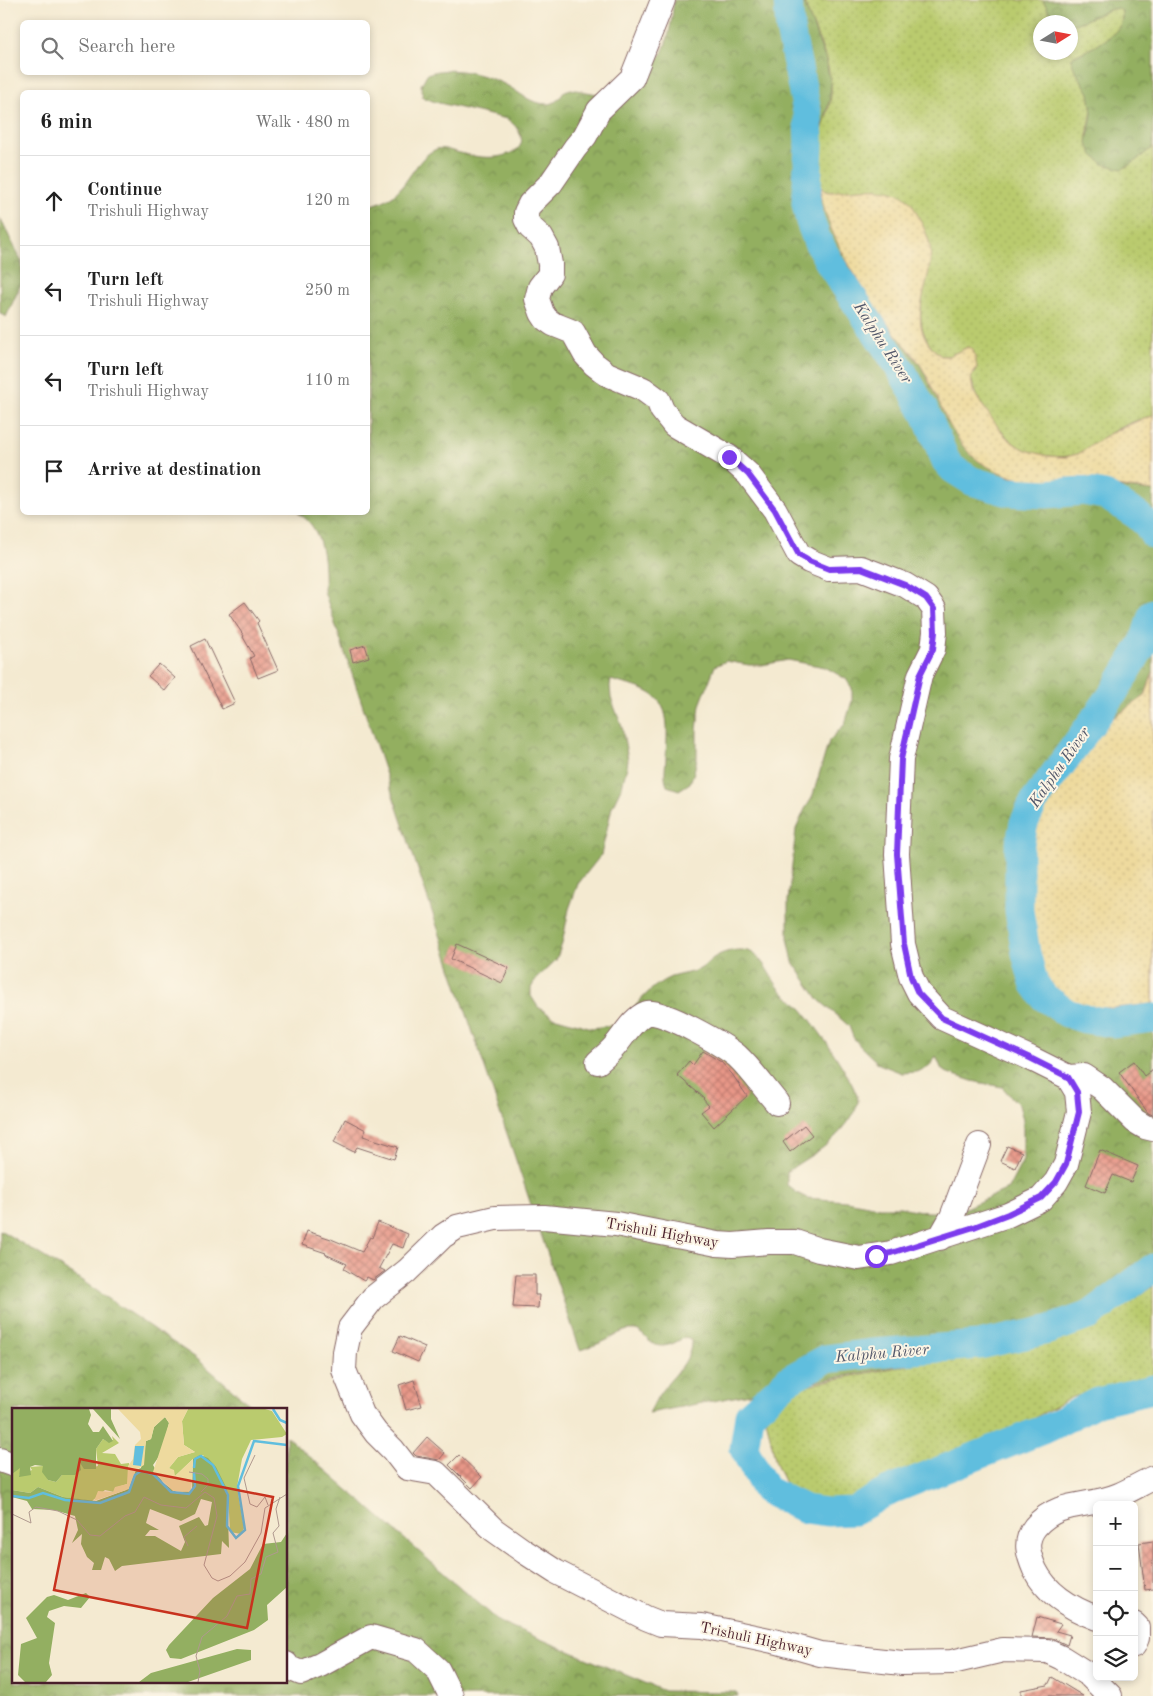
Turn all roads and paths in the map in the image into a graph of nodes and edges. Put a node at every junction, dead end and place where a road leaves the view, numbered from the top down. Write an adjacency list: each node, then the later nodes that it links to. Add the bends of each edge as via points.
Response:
1 (663, 0): 3 (street, via 632,78 599,110 586,136 526,212 530,227 544,242 550,264 550,274 540,287 537,299 546,319 573,332 594,364 607,374 643,389 658,400 674,425 729,457 748,474 775,510 799,555 829,569 861,568 905,585 926,598 934,609 933,649 920,675 901,759 897,854 904,944 911,977 918,993 942,1018)
2 (598, 1062): 4 (street, via 638,1020 648,1013 662,1014 736,1056)
3 (1068, 1077): 5 (street, via 1084,1076 1102,1088 1135,1121); 7 (street, Trishuli Highway, via 1077,1092 1079,1112 1066,1164 1056,1182 1041,1198 1008,1214)
4 (777, 1103)
5 (1153, 1129)
6 (979, 1145): 7 (street, via 952,1217)
7 (940, 1238): 12 (street, Trishuli Highway, via 891,1253 859,1258 795,1242 717,1244 616,1224 544,1218 495,1218 475,1222 457,1227 443,1236 373,1298 350,1328 344,1370 362,1414 407,1468 436,1473 494,1530 525,1552 556,1572 646,1618 668,1625 702,1626 820,1654 902,1663 952,1662 1004,1650 1033,1650 1047,1651)
8 (0, 1460): 9 (street)
9 (12, 1465)
10 (1153, 1478): 11 (street, via 1118,1496 1052,1512 1041,1521 1027,1542 1030,1559 1041,1581 1055,1595)
11 (1093, 1617)
12 (1086, 1666): 15 (street, Trishuli Highway, via 1089,1675)
13 (288, 1667): 14 (street, via 300,1673 371,1638 416,1650 438,1670)
14 (451, 1696)
15 (1110, 1696)

